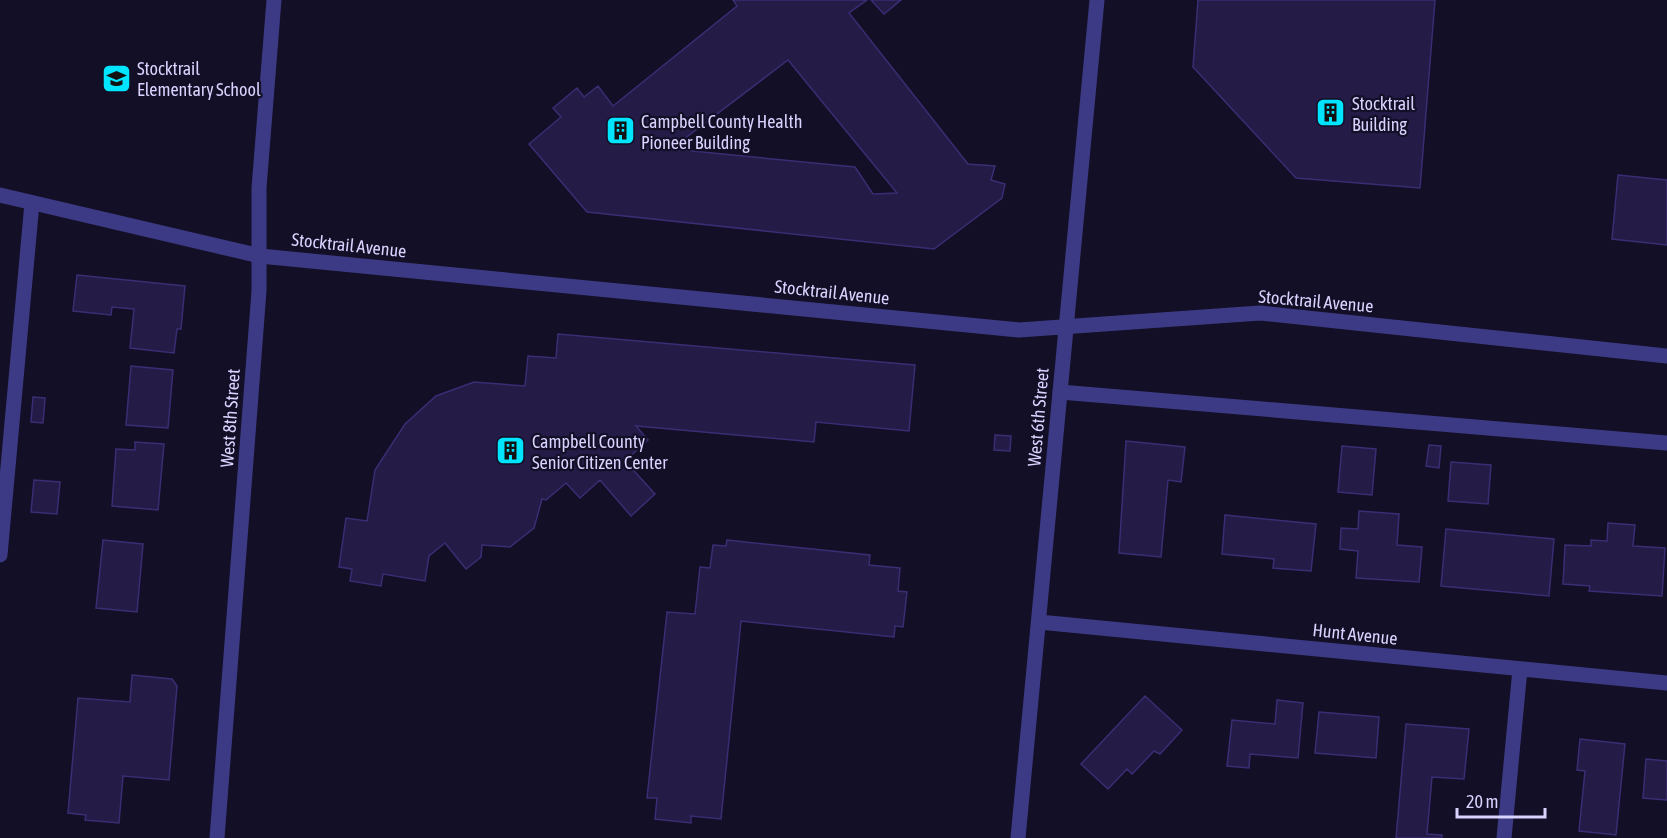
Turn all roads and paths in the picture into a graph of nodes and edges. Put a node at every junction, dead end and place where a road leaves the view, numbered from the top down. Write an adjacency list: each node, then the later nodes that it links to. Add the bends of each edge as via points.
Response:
1 (274, 0): 5 (street, West 8th Street, via 259,188)
2 (1097, 0): 6 (street, West 6th Street)
3 (0, 195): 4 (street, Stocktrail Avenue)
4 (32, 203): 5 (street, Stocktrail Avenue); 10 (street)
5 (260, 256): 6 (street, Stocktrail Avenue, via 1019,330); 14 (street, West 8th Street)
6 (1067, 326): 7 (street, Stocktrail Avenue, via 1260,314); 8 (street, West 6th Street)
7 (1667, 356)
8 (1060, 392): 9 (street); 11 (street, West 6th Street)
9 (1667, 443)
10 (0, 555)
11 (1039, 622): 12 (street, Hunt Avenue); 15 (street, West 6th Street)
12 (1520, 669): 13 (street, Hunt Avenue); 16 (street)
13 (1667, 683)
14 (218, 838)
15 (1018, 838)
16 (1504, 838)

